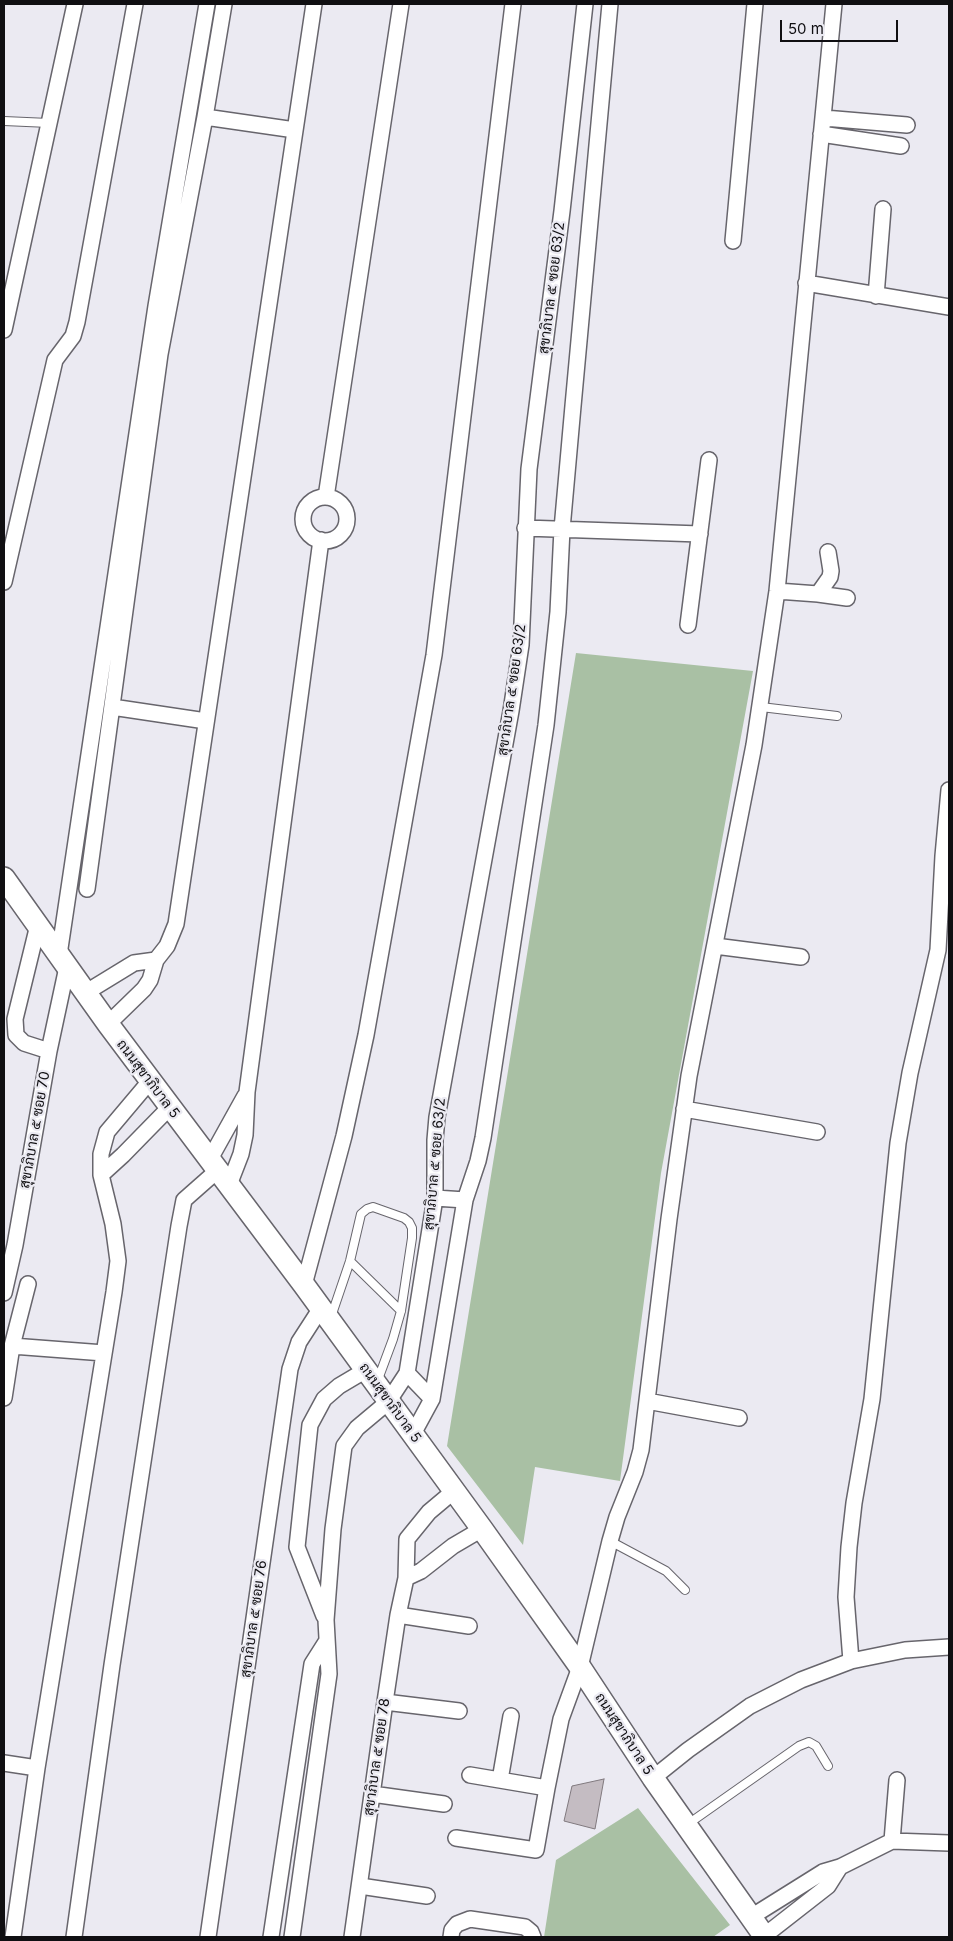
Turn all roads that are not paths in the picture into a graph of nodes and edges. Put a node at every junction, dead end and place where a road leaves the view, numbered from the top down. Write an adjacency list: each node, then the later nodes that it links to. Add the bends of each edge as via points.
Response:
1 (75, 4): 15 (street)
2 (135, 4): 34 (street, via 77,322 73,336 55,360)
3 (208, 4): 51 (street, สุขาภิบาล ๕ ซอย 70, via 156,306)
4 (224, 4): 12 (street)
5 (314, 4): 17 (street)
6 (401, 4): 28 (street)
7 (514, 4): 66 (street, via 434,655 366,1035 344,1136)
8 (585, 4): 29 (street, สุขาภิบาล ๕ ซอย 63/2, via 529,469)
9 (610, 4): 30 (street)
10 (755, 4): 21 (street)
11 (834, 4): 13 (street)
12 (205, 117): 17 (street); 39 (street, via 160,354)
13 (824, 118): 16 (street); 18 (street)
14 (4, 121): 15 (lane)
15 (49, 123): 23 (street)
16 (907, 125)
17 (295, 130): 42 (street)
18 (822, 134): 19 (street); 22 (street)
19 (901, 146)
20 (883, 209): 24 (street)
21 (733, 242)
22 (806, 283): 24 (street); 35 (street)
23 (8, 291): 26 (street)
24 (876, 296): 25 (street)
25 (949, 307)
26 (4, 330)
27 (709, 460): 31 (street)
28 (326, 497): 32 (street, via 312,500 303,520 308,533); 32 (street, via 343,506 347,518 339,536)
29 (525, 528): 30 (street); 62 (street, สุขาภิบาล ๕ ซอย 63/2, via 521,646 437,1117)
30 (562, 529): 31 (street); 63 (street, via 558,612 546,725 483,1138)
31 (700, 534): 38 (street)
32 (321, 540): 56 (street)
33 (828, 552): 36 (street, via 830,577)
34 (4, 582)
35 (777, 591): 36 (street); 40 (street)
36 (818, 594): 37 (street)
37 (848, 598)
38 (688, 625)
39 (112, 707): 42 (street); 45 (street)
40 (761, 707): 41 (lane); 47 (street)
41 (837, 716)
42 (206, 721): 50 (street, via 176,924 167,946)
43 (949, 790): 48 (street, via 943,856)
44 (4, 878): 46 (main road, ถนนสุขาภิบาล 5)
45 (87, 889)
46 (38, 925): 51 (main road, ถนนสุขาภิบาล 5); 54 (street, via 15,1019 16,1035 24,1043)
47 (715, 946): 49 (street); 58 (street)
48 (944, 950): 90 (street, via 910,1072 898,1143 872,1399 849,1547 846,1597)
49 (801, 957)
50 (156, 960): 52 (street, via 134,963); 53 (street, via 144,990)
51 (63, 961): 52 (main road, ถนนสุขาภิบาล 5); 54 (street, สุขาภิบาล ๕ ซอย 70)
52 (85, 993): 53 (main road, ถนนสุขาภิบาล 5)
53 (108, 1024): 55 (main road, ถนนสุขาภิบาล 5)
54 (49, 1051): 67 (street, สุขาภิบาล ๕ ซอย 70)
55 (150, 1081): 57 (main road, ถนนสุขาภิบาล 5); 61 (street, via 107,1132 101,1154)
56 (247, 1092): 60 (street); 60 (street, via 241,1154)
57 (169, 1108): 60 (main road, ถนนสุขาภิบาล 5); 61 (street)
58 (684, 1109): 59 (street); 76 (street)
59 (818, 1132)
60 (219, 1171): 66 (main road, ถนนสุขาภิบาล 5); 114 (street, via 184,1200 179,1226)
61 (102, 1175): 71 (street, via 118,1261)
62 (435, 1198): 63 (street); 72 (street, สุขาภิบาล ๕ ซอย 63/2)
63 (465, 1200): 75 (street)
64 (350, 1260): 68 (lane); 68 (lane, via 360,1214 367,1209 373,1208 409,1222 412,1238); 69 (lane)
65 (28, 1284): 70 (street)
66 (304, 1285): 69 (main road, ถนนสุขาภิบาล 5)
67 (4, 1293)
68 (401, 1310): 73 (lane, via 393,1339)
69 (326, 1314): 73 (main road, ถนนสุขาภิบาล 5); 115 (street, สุขาภิบาล ๕ ซอย 76, via 299,1342 290,1369)
70 (12, 1346): 71 (street); 74 (street)
71 (104, 1352): 97 (street)
72 (407, 1373): 75 (street); 77 (street)
73 (371, 1377): 77 (main road, ถนนสุขาภิบาล 5); 86 (street, via 339,1386 324,1399 310,1425 297,1547)
74 (4, 1398)
75 (432, 1399): 79 (street)
76 (647, 1401): 78 (street); 82 (street, via 641,1450)
77 (388, 1402): 79 (main road, ถนนสุขาภิบาล 5); 86 (street, via 357,1428 344,1446)
78 (740, 1418)
79 (413, 1434): 80 (main road, ถนนสุขาภิบาล 5)
80 (454, 1491): 81 (main road, ถนนสุขาภิบาล 5); 83 (street, สุขาภิบาล ๕ ซอย 78, via 429,1512 407,1539)
81 (482, 1529): 83 (street); 91 (main road, ถนนสุขาภิบาล 5)
82 (610, 1541): 84 (lane, via 656,1565); 91 (street)
83 (406, 1578): 85 (street, สุขาภิบาล ๕ ซอย 78)
84 (685, 1590)
85 (398, 1615): 87 (street); 92 (street, สุขาภิบาล ๕ ซอย 78)
86 (326, 1620): 88 (street)
87 (469, 1626)
88 (326, 1642): 116 (street, via 312,1664); 117 (street, via 330,1674)
89 (949, 1647): 90 (street, via 905,1650)
90 (851, 1661): 99 (street, via 801,1680 750,1706)
91 (580, 1667): 99 (main road, ถนนสุขาภิบาล 5); 102 (street, via 561,1719)
92 (385, 1702): 93 (street); 103 (street, สุขาภิบาล ๕ ซอย 78)
93 (459, 1711)
94 (511, 1716): 100 (street)
95 (4, 1764): 97 (street)
96 (828, 1766): 105 (lane, via 816,1746 809,1742 799,1746)
97 (37, 1768): 113 (street)
98 (470, 1775): 100 (street)
99 (653, 1778): 105 (main road, ถนนสุขาภิบาล 5)
100 (500, 1780): 102 (street)
101 (897, 1780): 107 (street)
102 (547, 1788): 106 (street, via 536,1850)
103 (372, 1794): 104 (street); 110 (street, สุขาภิบาล ๕ ซอย 78)
104 (444, 1804)
105 (686, 1825): 112 (main road, ถนนสุขาภิบาล 5)
106 (456, 1838)
107 (892, 1840): 108 (street); 109 (street)
108 (949, 1843)
109 (840, 1867): 112 (street, via 823,1872); 121 (street, via 828,1886)
110 (360, 1886): 111 (street); 118 (street, สุขาภิบาล ๕ ซอย 78)
111 (427, 1896)
112 (751, 1918): 121 (main road, ถนนสุขาภิบาล 5)
113 (12, 1937)
114 (74, 1937)
115 (208, 1937)
116 (270, 1937)
117 (292, 1937)
118 (352, 1937)
119 (451, 1937): 120 (street, via 456,1924 470,1919 526,1927)
120 (533, 1937)
121 (765, 1937)

